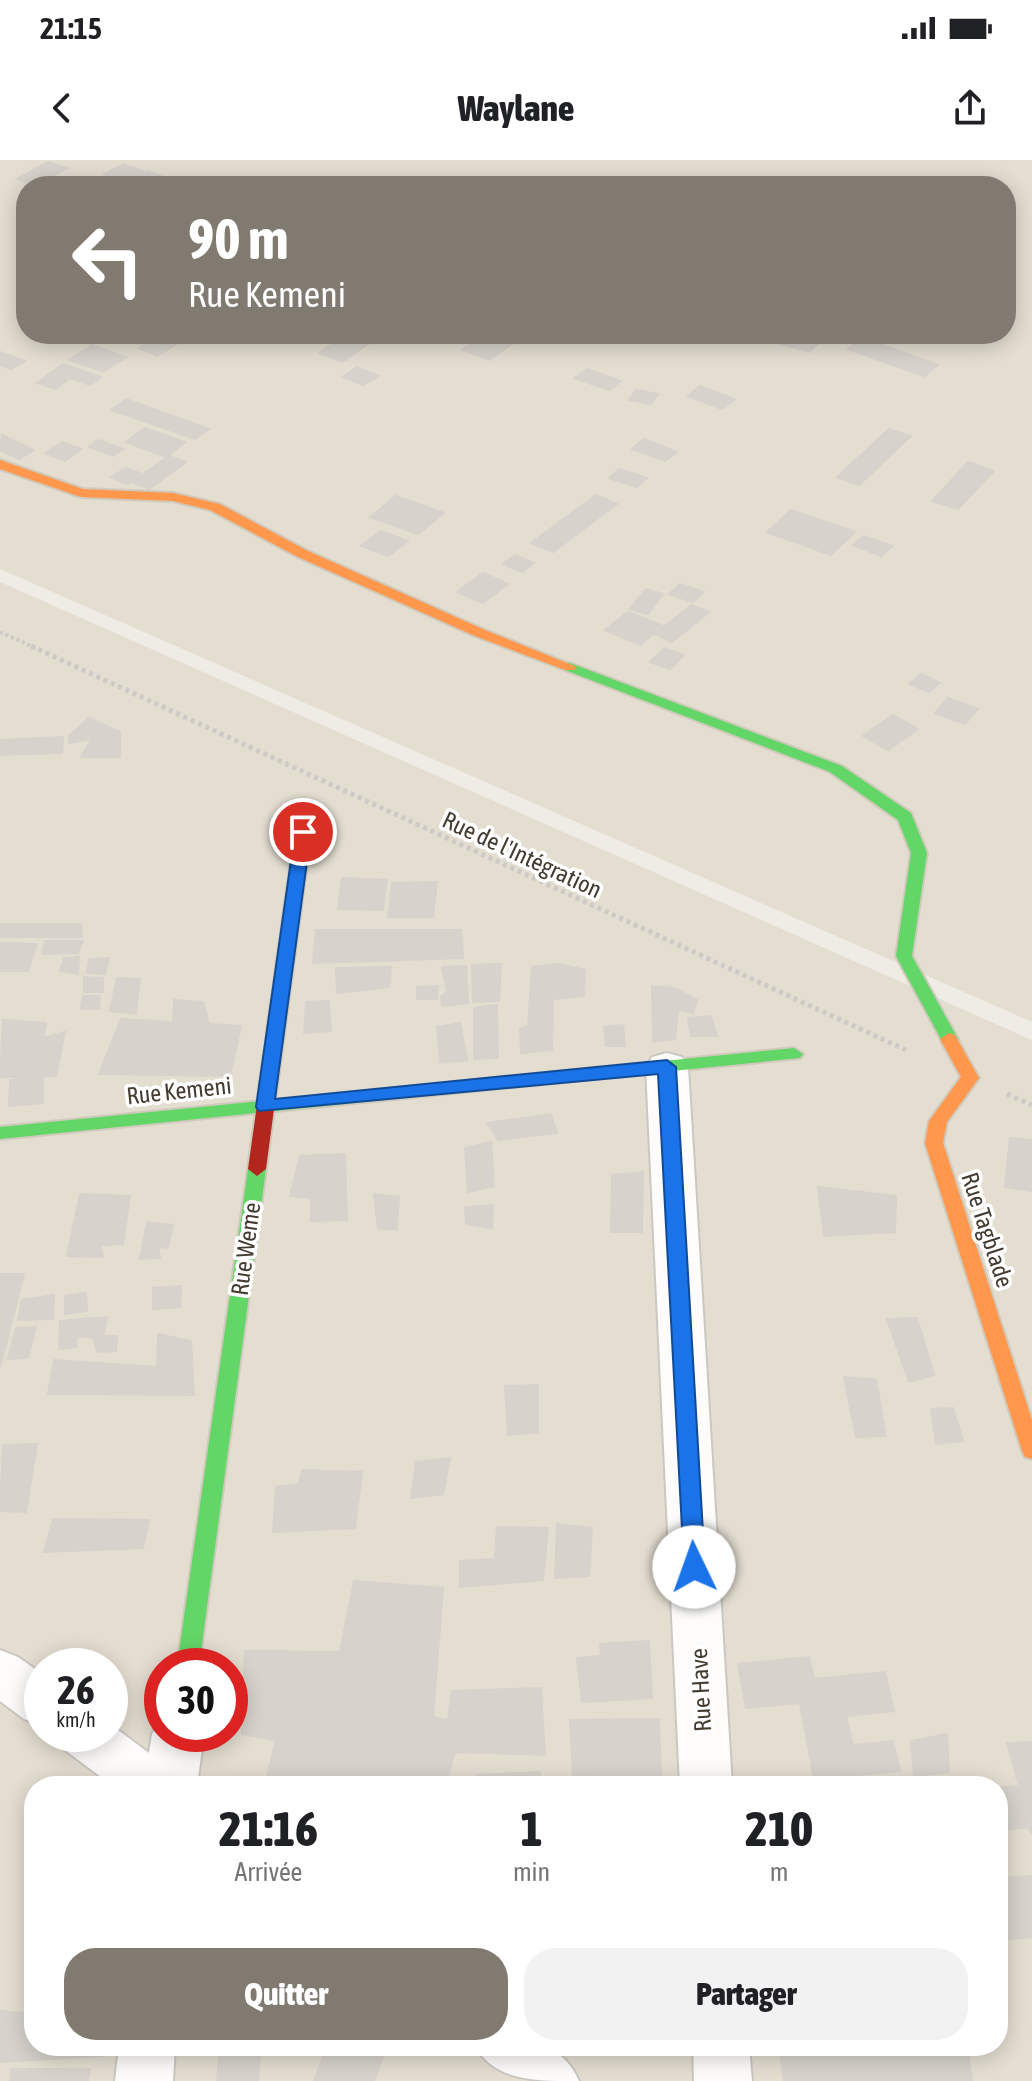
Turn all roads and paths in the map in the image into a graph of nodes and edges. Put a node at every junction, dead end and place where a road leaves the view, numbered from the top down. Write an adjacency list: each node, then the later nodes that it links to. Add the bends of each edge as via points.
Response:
1 (0, 464): 6 (street, via 81,493 173,497 215,507 303,554 480,633 836,769 905,817 919,853 904,956)
2 (0, 632): 6 (path, Rue de l'Intégration)
3 (303, 832): 8 (street, Rue Weme)
4 (794, 1054): 5 (street, Rue Kemeni)
5 (667, 1067): 8 (street, Rue Kemeni); 18 (street, Rue Have)
6 (970, 1078): 7 (path, Rue de l'Intégration); 10 (street, Rue Tagblade, via 938,1121 934,1143)
7 (1032, 1105)
8 (265, 1107): 9 (street, Rue Kemeni); 11 (street, Rue Weme)
9 (0, 1133)
10 (1032, 1451)
11 (190, 1648)
12 (0, 1672): 13 (street)
13 (24, 1690)
14 (107, 1752): 16 (street)
15 (176, 1752): 17 (street)
16 (140, 1776)
17 (172, 1776)
18 (705, 1776)
19 (146, 2056): 22 (street)
20 (516, 2056): 23 (street)
21 (722, 2056): 24 (street)
22 (144, 2081)
23 (550, 2081)
24 (723, 2081)

